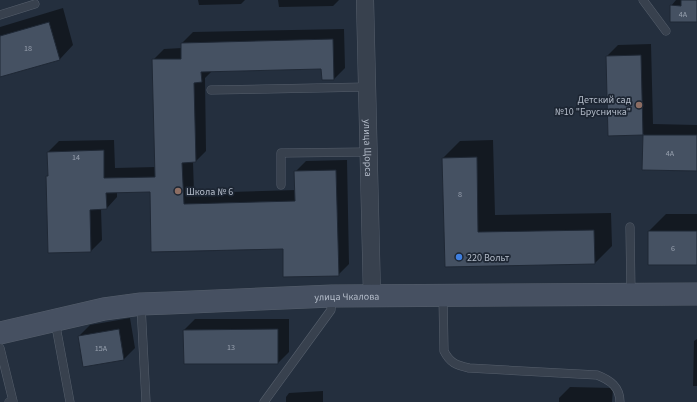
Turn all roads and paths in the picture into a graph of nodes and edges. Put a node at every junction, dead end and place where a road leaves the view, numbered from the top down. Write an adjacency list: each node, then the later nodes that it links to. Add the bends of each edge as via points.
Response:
1 (365, 0): 6 (street, улица Щорса)
2 (643, 0): 5 (lane)
3 (35, 4): 4 (lane)
4 (0, 14)
5 (666, 31)
6 (367, 87): 7 (lane); 8 (street, улица Щорса)
7 (211, 90)
8 (369, 152): 9 (lane, via 281,153); 15 (street, улица Щорса)
9 (281, 186)
10 (630, 227): 11 (lane)
11 (631, 294): 12 (street, улица Чкалова); 13 (street, улица Чкалова)
12 (697, 294)
13 (443, 295): 15 (street, улица Чкалова); 24 (lane, via 444,351 448,359 458,366 597,374 616,388)
14 (332, 296): 15 (street, улица Чкалова); 16 (street, улица Чкалова); 23 (lane, via 331,310)
15 (372, 296)
16 (141, 304): 17 (street, улица Чкалова); 22 (lane)
17 (55, 320): 18 (street, улица Чкалова); 21 (lane)
18 (0, 333)
19 (0, 348): 20 (lane, via 13,401)
20 (9, 402)
21 (70, 402)
22 (146, 402)
23 (264, 402)
24 (620, 402)

